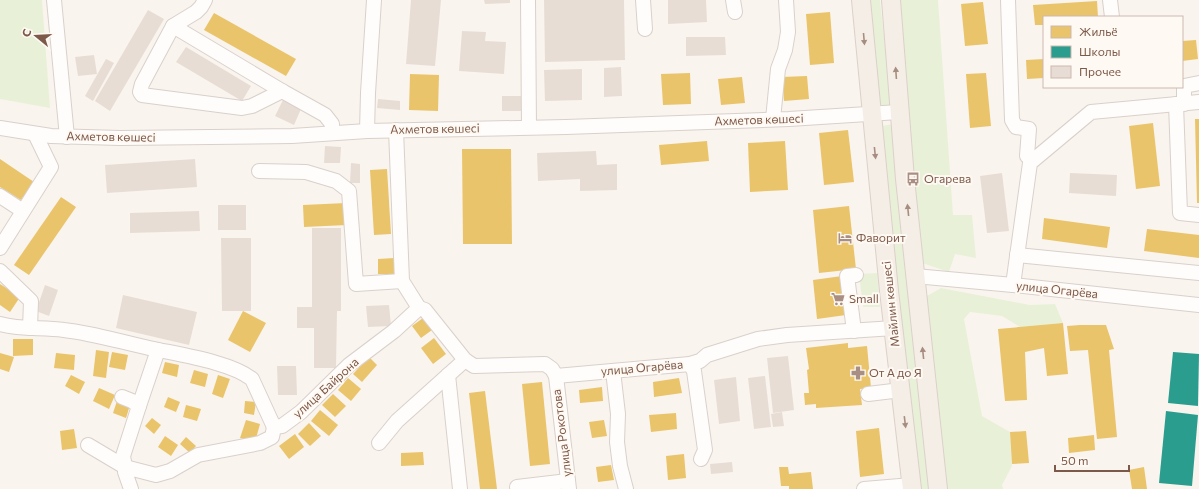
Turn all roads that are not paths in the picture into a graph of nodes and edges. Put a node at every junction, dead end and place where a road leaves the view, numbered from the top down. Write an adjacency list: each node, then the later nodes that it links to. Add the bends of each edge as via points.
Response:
1 (54, 0): 27 (street)
2 (205, 0): 12 (street, via 196,12)
3 (374, 0): 24 (street)
4 (528, 0): 21 (street)
5 (643, 0): 13 (street)
6 (786, 0): 20 (street, via 788,32 778,69)
7 (861, 0): 19 (main road, Майлин көшесі, one-way to 19)
8 (891, 0): 18 (main road, one-way to 8)
9 (1008, 0): 28 (street, via 1012,120 1016,127 1029,129)
10 (1110, 0): 11 (street)
11 (1112, 16)
12 (173, 26): 15 (street); 15 (street, via 142,84 142,95 242,108 252,106)
13 (644, 29)
14 (1199, 83): 17 (street, via 1184,86)
15 (282, 91): 25 (street, via 325,115 332,124)
16 (1199, 102): 17 (street)
17 (1180, 104): 32 (street, via 1180,213); 34 (street, via 1091,112 1030,163)
18 (899, 112): 19 (street, Ахметов көшесі); 38 (main road, one-way to 18)
19 (871, 114): 20 (street, Ахметов көшесі); 45 (main road, Майлин көшесі, one-way to 45)
20 (773, 119): 21 (street, Ахметов көшесі)
21 (529, 127): 23 (street, Ахметов көшесі)
22 (0, 128): 26 (street, Ахметов көшесі)
23 (396, 130): 24 (street, Ахметов көшесі); 39 (street)
24 (367, 131): 25 (street, Ахметов көшесі)
25 (332, 133): 27 (street, Ахметов көшесі, via 292,136)
26 (35, 134): 27 (street, Ахметов көшесі); 31 (street, via 51,167)
27 (67, 137)
28 (1027, 156)
29 (259, 171): 39 (street, via 306,172 336,181 349,191 356,284)
30 (0, 196): 31 (street)
31 (23, 211): 33 (street)
32 (1199, 215)
33 (0, 248)
34 (1017, 255): 36 (street); 40 (street)
35 (0, 271): 44 (street, via 31,301)
36 (1199, 273)
37 (856, 275): 46 (street, via 847,276)
38 (915, 276): 40 (street, улица Огарёва); 69 (main road, one-way to 38)
39 (402, 281): 42 (street)
40 (1014, 285): 41 (street, улица Огарёва)
41 (1199, 305)
42 (419, 308): 48 (street, via 425,310); 57 (street, улица Байрона, via 349,366 301,412 282,426)
43 (0, 324): 44 (street, via 14,328)
44 (30, 328): 47 (street, via 63,330)
45 (894, 328): 46 (street, улица Огарёва); 53 (main road, Майлин көшесі)
46 (854, 330): 49 (street, улица Огарёва, via 758,339 707,354 700,361)
47 (158, 350): 56 (street); 57 (street, via 223,364 245,374 252,379)
48 (465, 360): 51 (street); 52 (street, via 474,366 545,364)
49 (690, 364): 50 (street, улица Огарёва); 60 (street, via 694,371 705,450)
50 (613, 371): 52 (street, улица Огарёва); 67 (street, via 618,414 617,442)
51 (448, 375): 58 (street, via 397,421); 66 (street)
52 (556, 376): 62 (street, улица Рокотова)
53 (901, 390): 54 (street); 63 (main road, Майлин көшесі, one-way to 63)
54 (868, 394)
55 (122, 398): 56 (street)
56 (139, 406): 61 (street, via 123,456)
57 (274, 427): 61 (street, via 272,437 260,442 198,456 170,471 156,475)
58 (379, 443)
59 (88, 445): 61 (street)
60 (702, 459)
61 (125, 467): 65 (street)
62 (568, 485): 64 (street)
63 (912, 487): 68 (street)
64 (517, 488)
65 (131, 489)
66 (460, 489)
67 (626, 489)
68 (864, 489)
69 (938, 489)

